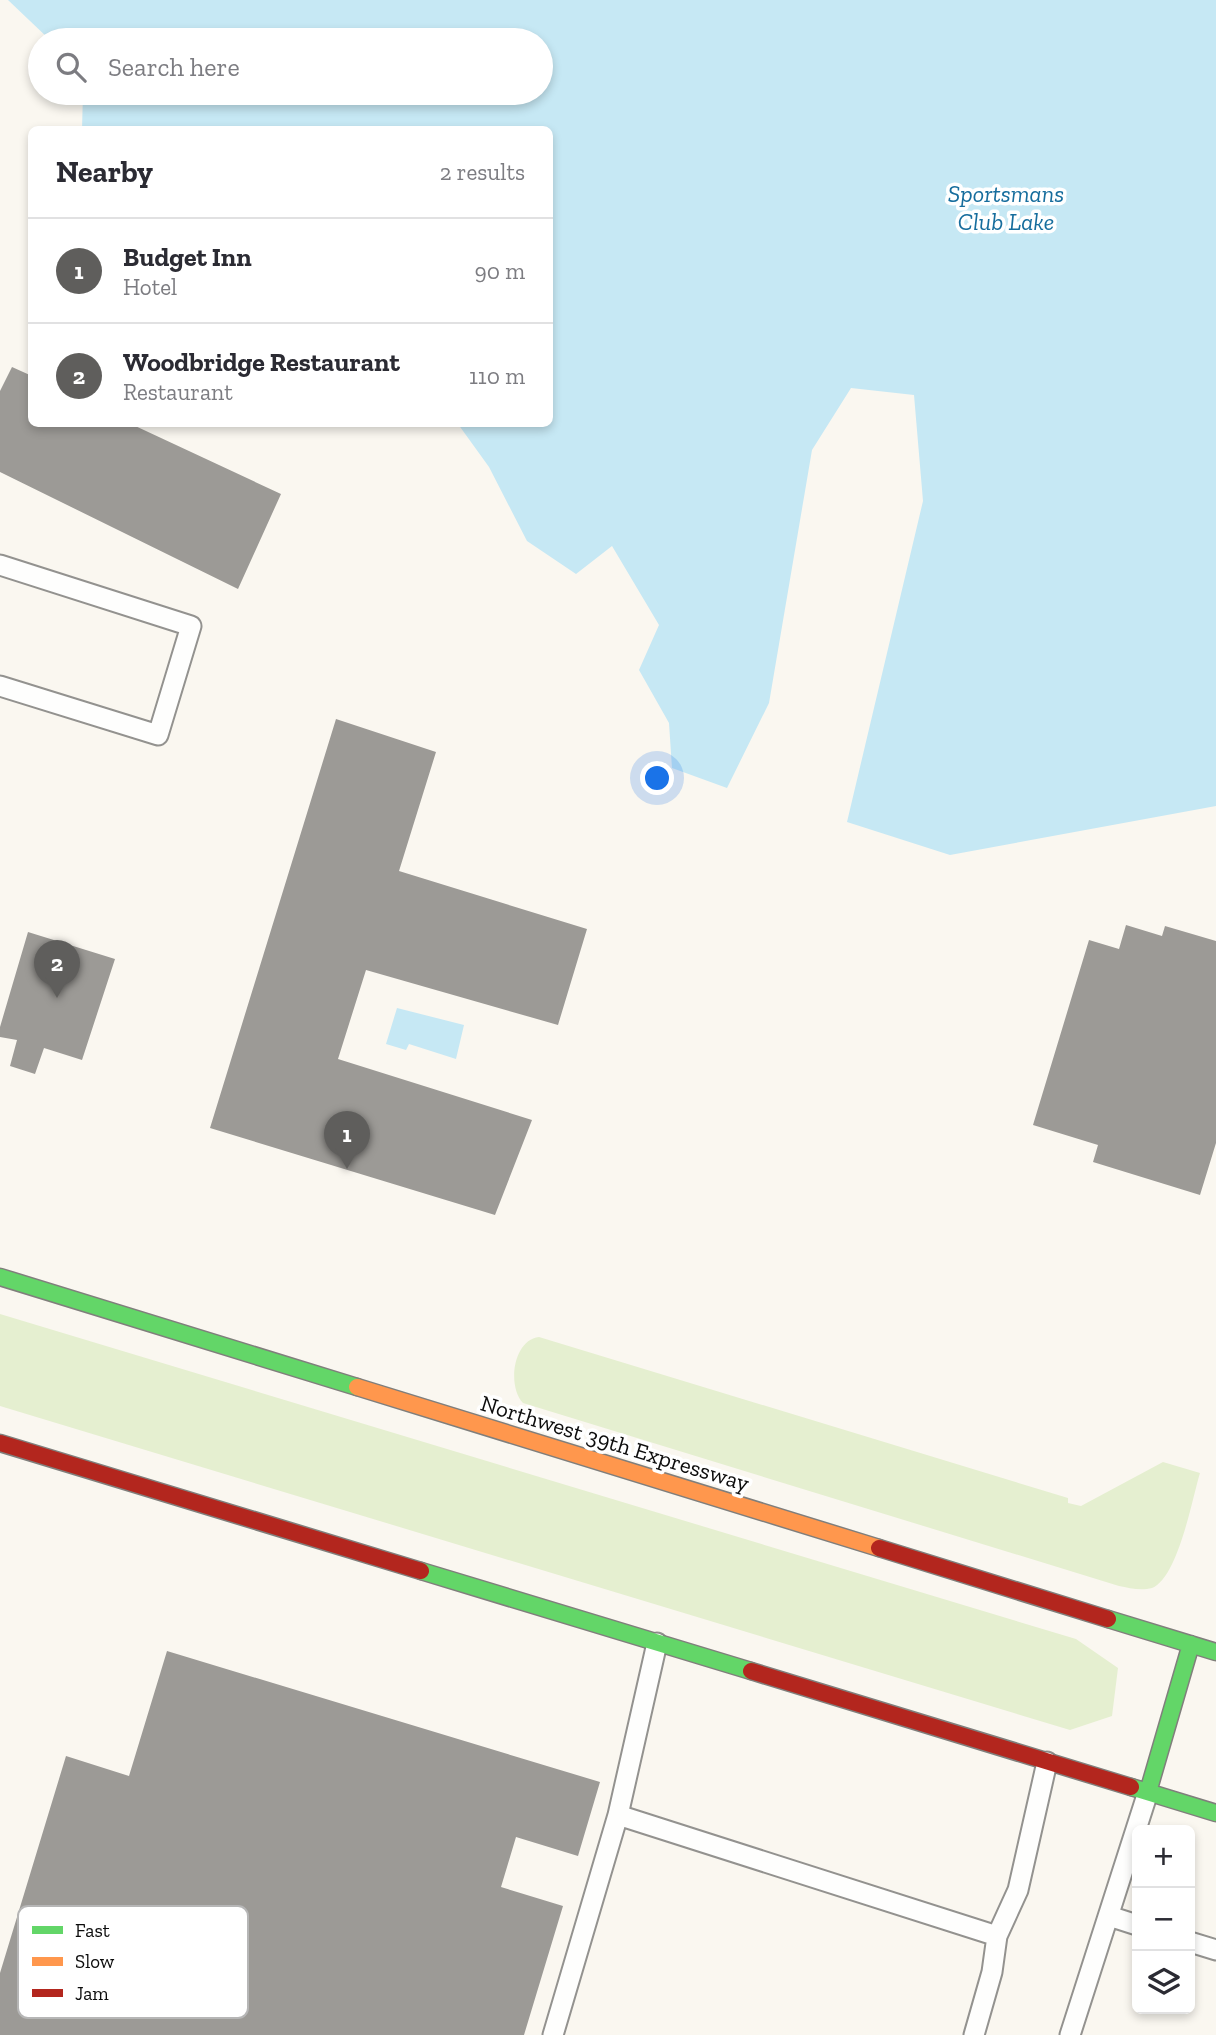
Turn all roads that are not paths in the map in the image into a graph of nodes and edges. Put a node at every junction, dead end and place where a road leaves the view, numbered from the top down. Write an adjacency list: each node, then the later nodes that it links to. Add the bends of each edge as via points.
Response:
1 (0, 565): 2 (lane, via 191,626 158,734)
2 (0, 686)
3 (0, 1277): 6 (highway, Northwest 39th Expressway)
4 (0, 1444): 5 (highway)
5 (657, 1643): 8 (highway); 11 (lane)
6 (1191, 1644): 7 (highway, Northwest 39th Expressway); 9 (highway)
7 (1216, 1652)
8 (1047, 1762): 9 (highway); 14 (lane, via 1018,1890)
9 (1148, 1792): 10 (highway); 12 (lane)
10 (1216, 1813)
11 (618, 1815): 14 (lane); 17 (lane)
12 (1109, 1916): 13 (lane); 19 (lane)
13 (1132, 1923)
14 (997, 1936): 18 (lane)
15 (1195, 1944): 16 (lane)
16 (1216, 1950)
17 (553, 2035)
18 (974, 2035)
19 (1070, 2035)

